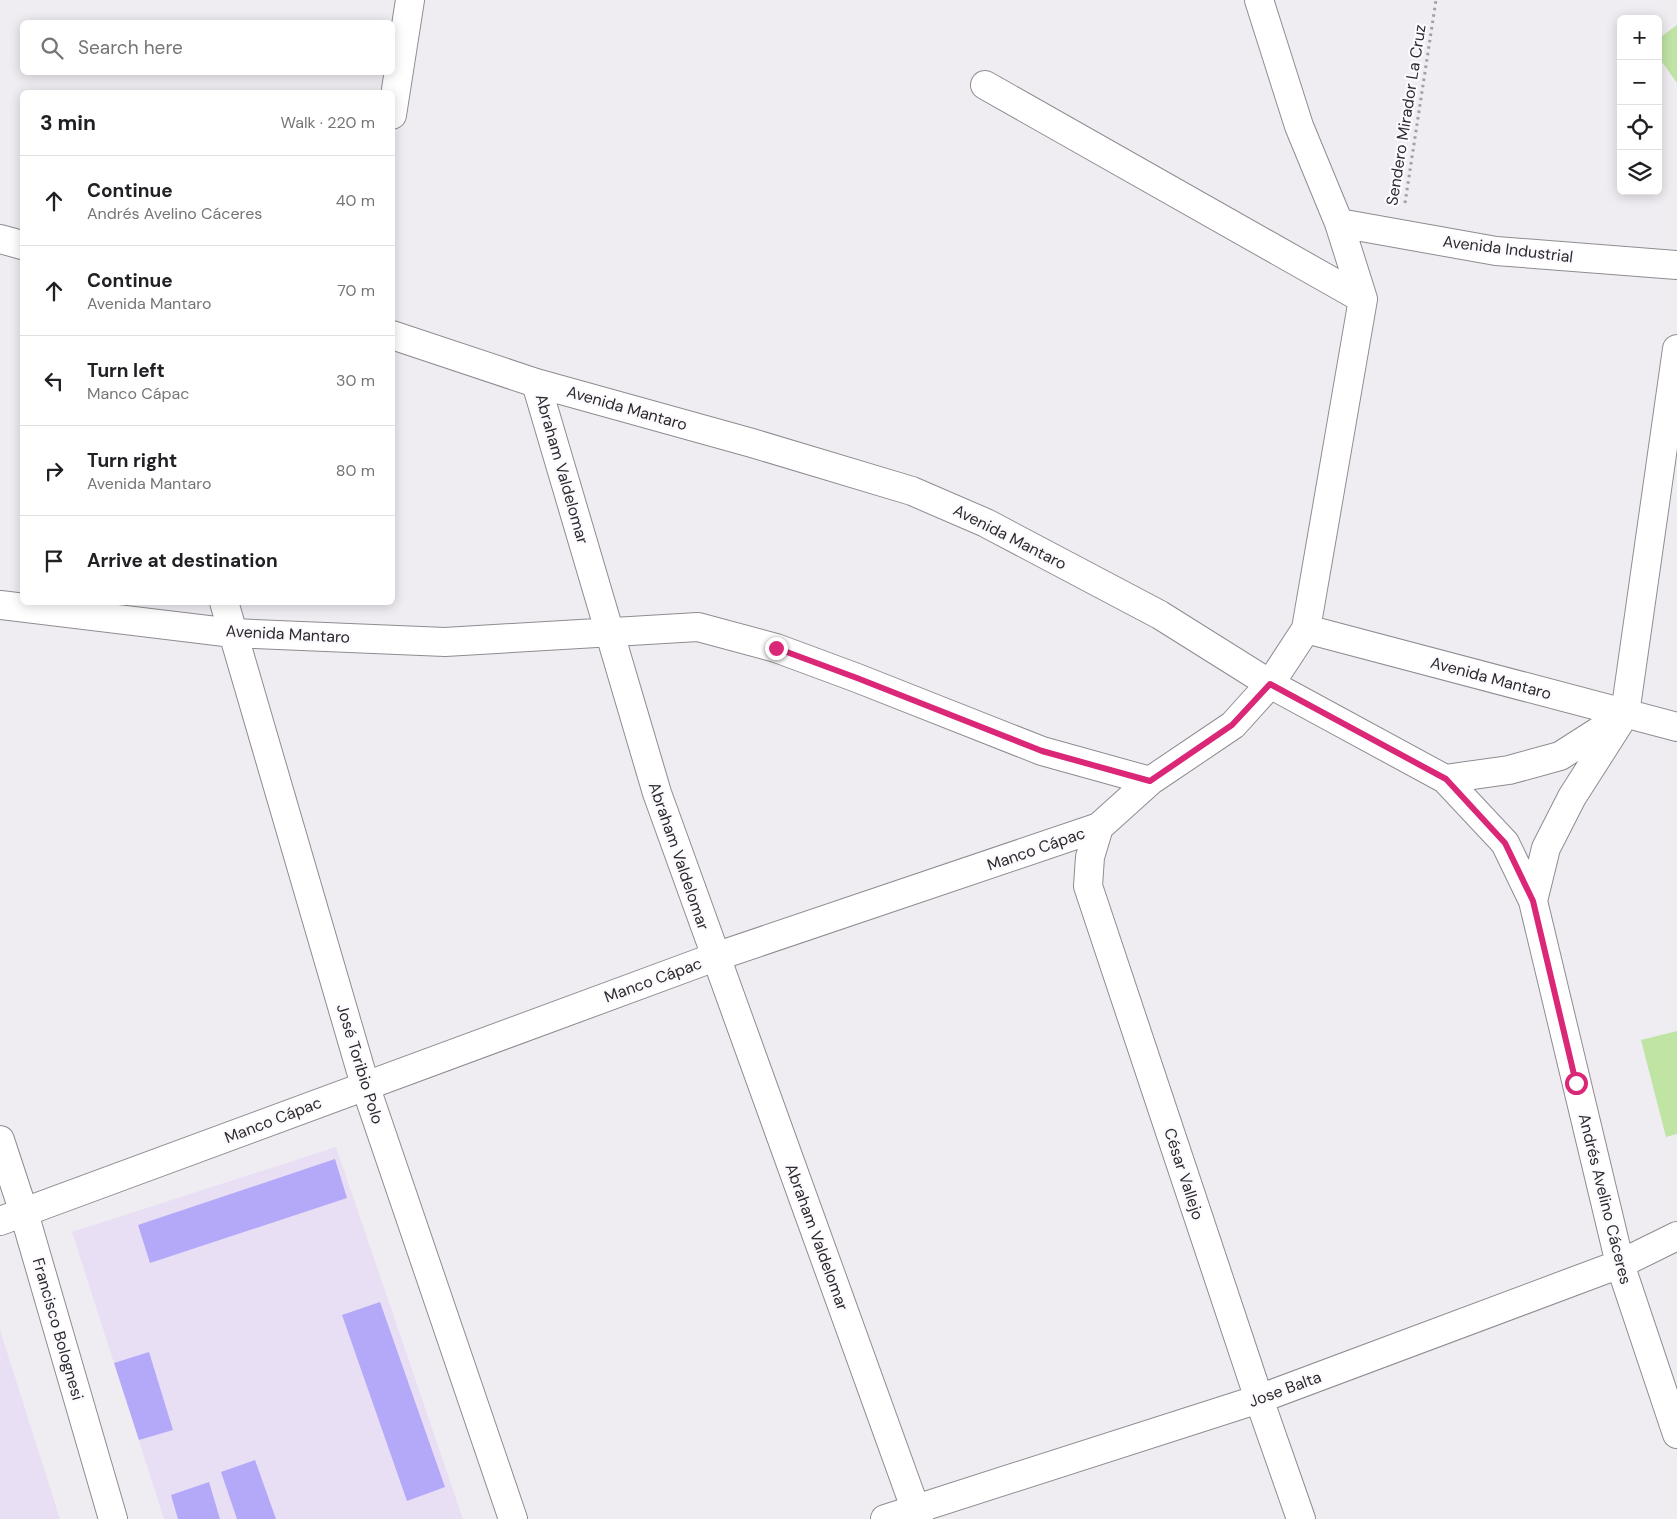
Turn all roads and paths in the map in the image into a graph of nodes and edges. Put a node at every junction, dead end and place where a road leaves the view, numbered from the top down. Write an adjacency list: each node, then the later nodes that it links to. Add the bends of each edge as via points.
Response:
1 (410, 0): 5 (street)
2 (1260, 0): 6 (street, via 1299,126)
3 (1436, 0): 7 (path, Sendero Mirador La Cruz)
4 (985, 85): 11 (street)
5 (395, 96)
6 (1339, 223): 7 (street, Avenida Industrial); 11 (street)
7 (1400, 234): 10 (street, Avenida Industrial, via 1496,251)
8 (0, 239): 9 (street)
9 (20, 244)
10 (1677, 265)
11 (1363, 300): 17 (street)
12 (395, 336): 14 (street, Avenida Mantaro)
13 (1677, 349): 21 (street)
14 (536, 382): 19 (street, Abraham Valdelomar); 20 (street, Avenida Mantaro, via 912,491 986,523 1160,615)
15 (0, 605): 18 (street, Avenida Mantaro)
16 (225, 605): 18 (street, José Toribio Polo)
17 (1306, 629): 20 (street, Manco Cápac); 21 (street, Avenida Mantaro)
18 (233, 632): 19 (street, Avenida Mantaro, via 445,642); 28 (street, José Toribio Polo)
19 (610, 634): 24 (street, Avenida Mantaro, via 698,627 857,678 1042,751); 27 (street, Abraham Valdelomar, via 656,793)
20 (1270, 684): 23 (street, Avenida Mantaro); 24 (street, Manco Cápac, via 1232,725)
21 (1625, 714): 22 (street, Avenida Mantaro); 23 (street, via 1560,756 1509,770); 26 (street, via 1572,797 1546,848)
22 (1677, 727)
23 (1446, 779): 26 (street, Avenida Mantaro, via 1505,843)
24 (1150, 781): 25 (street, Manco Cápac)
25 (1100, 827): 27 (street, Manco Cápac); 33 (street, César Vallejo, via 1090,857 1088,886)
26 (1533, 901): 32 (street, Andrés Avelino Cáceres)
27 (715, 957): 28 (street, Manco Cápac); 35 (street, Abraham Valdelomar)
28 (365, 1085): 30 (street, Manco Cápac); 37 (street, José Toribio Polo)
29 (0, 1140): 30 (street, Francisco Bolognesi)
30 (12, 1217): 36 (street, Francisco Bolognesi)
31 (1677, 1236): 32 (street, Jose Balta)
32 (1620, 1264): 33 (street, Jose Balta); 34 (street, Andrés Avelino Cáceres)
33 (1259, 1399): 35 (street, Jose Balta); 39 (street, César Vallejo)
34 (1677, 1434)
35 (917, 1514): 38 (street, Jose Balta)
36 (113, 1519)
37 (513, 1519)
38 (885, 1519)
39 (1301, 1519)

